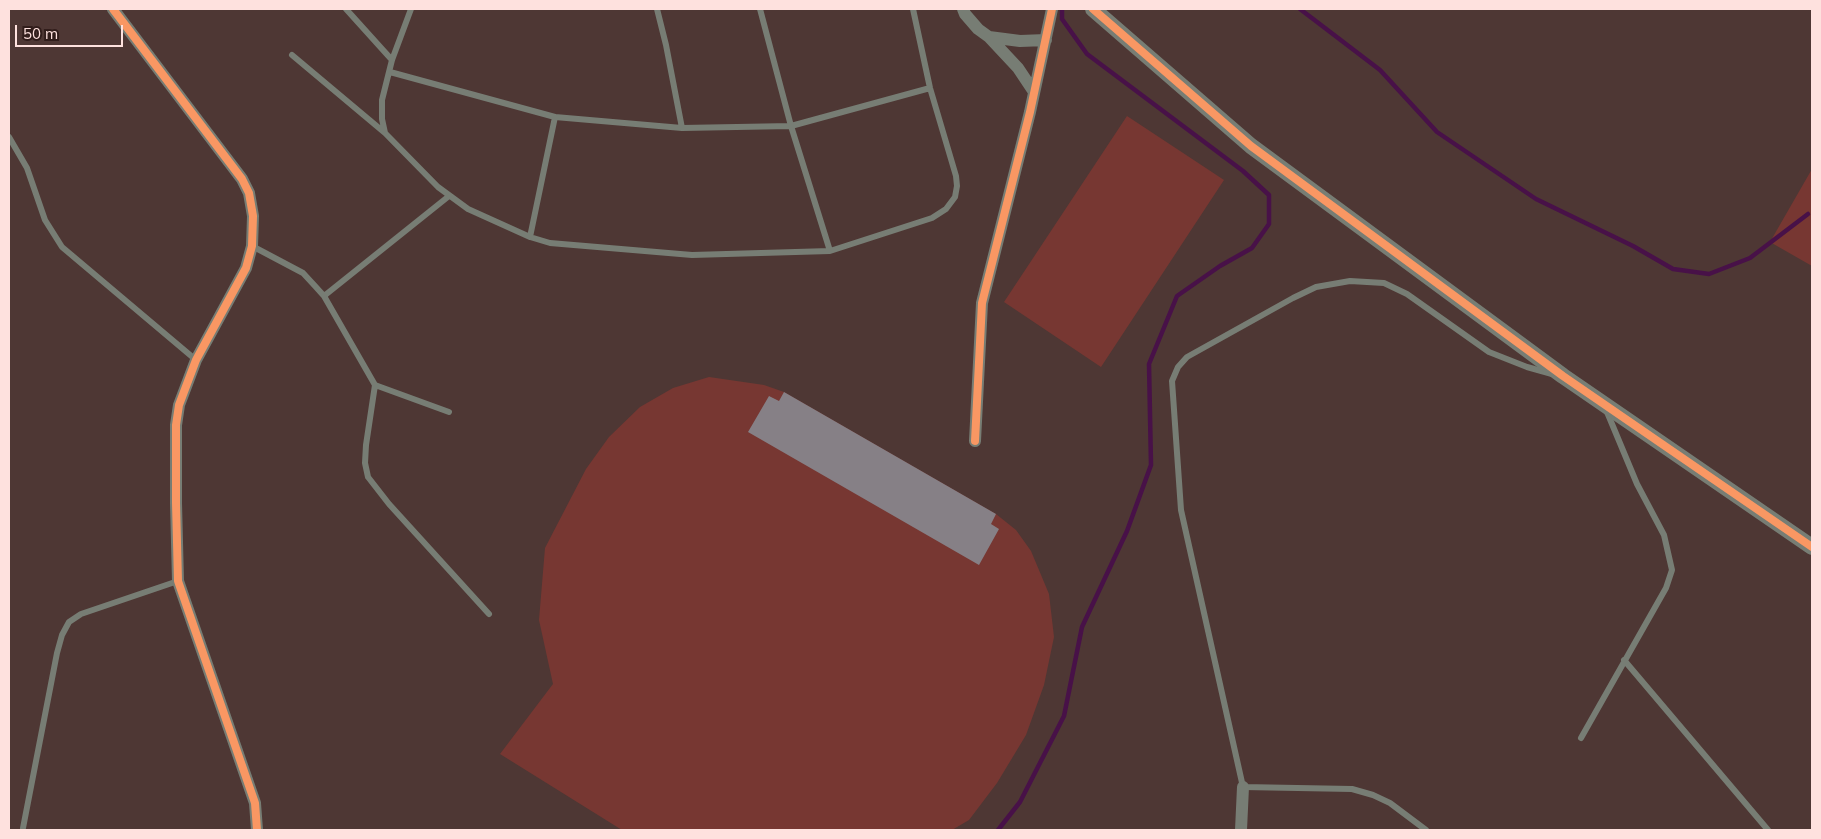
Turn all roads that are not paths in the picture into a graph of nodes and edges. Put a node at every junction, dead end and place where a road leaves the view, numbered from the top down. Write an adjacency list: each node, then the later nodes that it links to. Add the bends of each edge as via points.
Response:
1 (113, 9): 24 (street, via 242,179 250,193)
2 (346, 9): 13 (lane)
3 (411, 9): 13 (lane)
4 (657, 9): 19 (lane)
5 (760, 9): 18 (lane)
6 (913, 9): 15 (lane)
7 (963, 9): 10 (street, via 978,29)
8 (1052, 9): 11 (street)
9 (1093, 9): 28 (street, via 1251,146)
10 (989, 36): 11 (street, via 1020,42); 16 (street, via 1018,68)
11 (1046, 40): 16 (street)
12 (292, 55): 20 (lane)
13 (392, 60): 14 (lane)
14 (390, 72): 17 (lane); 20 (lane, via 382,100)
15 (930, 88): 18 (lane); 25 (lane, via 956,176 955,197 946,209 932,218)
16 (1034, 92): 32 (street, via 982,304)
17 (555, 117): 19 (lane); 23 (lane)
18 (791, 126): 19 (lane); 25 (lane)
19 (682, 128)
20 (385, 133): 22 (lane)
21 (9, 137): 27 (lane, via 27,168 45,220 62,246)
22 (449, 196): 23 (lane, via 468,209); 26 (lane)
23 (530, 237): 25 (lane, via 571,246 692,255)
24 (252, 246): 26 (lane, via 303,274); 27 (street, via 246,268)
25 (830, 251)
26 (324, 296): 29 (lane)
27 (196, 360): 34 (street, via 179,406 176,425)
28 (1562, 376): 30 (street); 38 (lane, via 1526,368 1489,352 1407,294 1384,283 1350,281 1316,287 1293,298 1187,357 1178,367 1172,381 1181,510)
29 (375, 385): 31 (lane); 35 (lane, via 366,445 368,477)
30 (1604, 404): 33 (street); 36 (lane, via 1637,484 1664,535 1672,570 1666,588)
31 (449, 412)
32 (975, 441)
33 (1812, 547)
34 (178, 582): 39 (lane, via 81,614 69,622 57,653); 40 (street, via 255,803)
35 (489, 614)
36 (1624, 660): 37 (lane); 43 (lane)
37 (1581, 738)
38 (1243, 787): 41 (street); 42 (lane, via 1352,789 1390,803)
39 (24, 828)
40 (257, 830)
41 (1241, 830)
42 (1426, 830)
43 (1768, 830)

